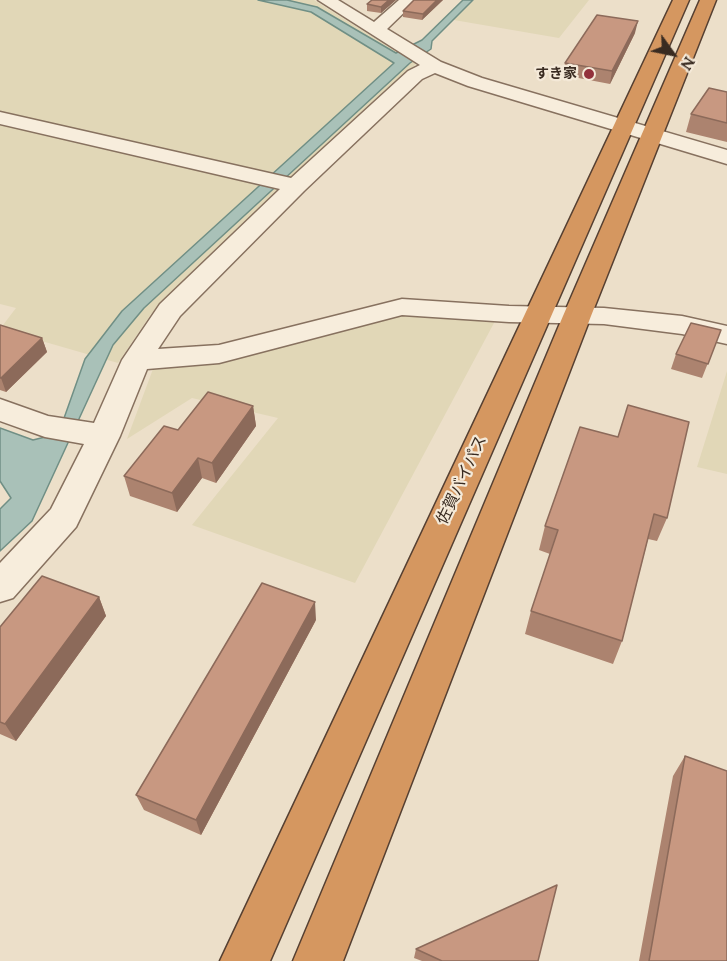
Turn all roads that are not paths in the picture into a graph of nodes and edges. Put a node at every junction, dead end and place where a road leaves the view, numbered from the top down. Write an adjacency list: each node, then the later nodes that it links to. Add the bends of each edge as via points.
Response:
1 (326, 0): 5 (street)
2 (409, 0): 5 (street, via 380,26)
3 (724, 0): 4 (highway, via 720,9)
4 (684, 11): 8 (highway, 佐賀バイパス)
5 (372, 28): 6 (street)
6 (429, 62): 8 (street, via 475,82); 10 (street)
7 (0, 118): 10 (street)
8 (638, 130): 9 (street); 11 (highway, 佐賀バイパス); 12 (highway, 佐賀バイパス)
9 (727, 157)
10 (290, 184): 14 (street, via 170,310)
11 (537, 315): 12 (street); 14 (street, via 402,307 219,354); 18 (highway, 佐賀バイパス)
12 (577, 316): 13 (street, via 682,325); 19 (highway, 佐賀バイパス)
13 (727, 335)
14 (135, 360): 16 (street)
15 (0, 410): 16 (street, via 45,426)
16 (93, 434): 17 (street, via 64,518)
17 (0, 587)
18 (244, 961)
19 (318, 961)

